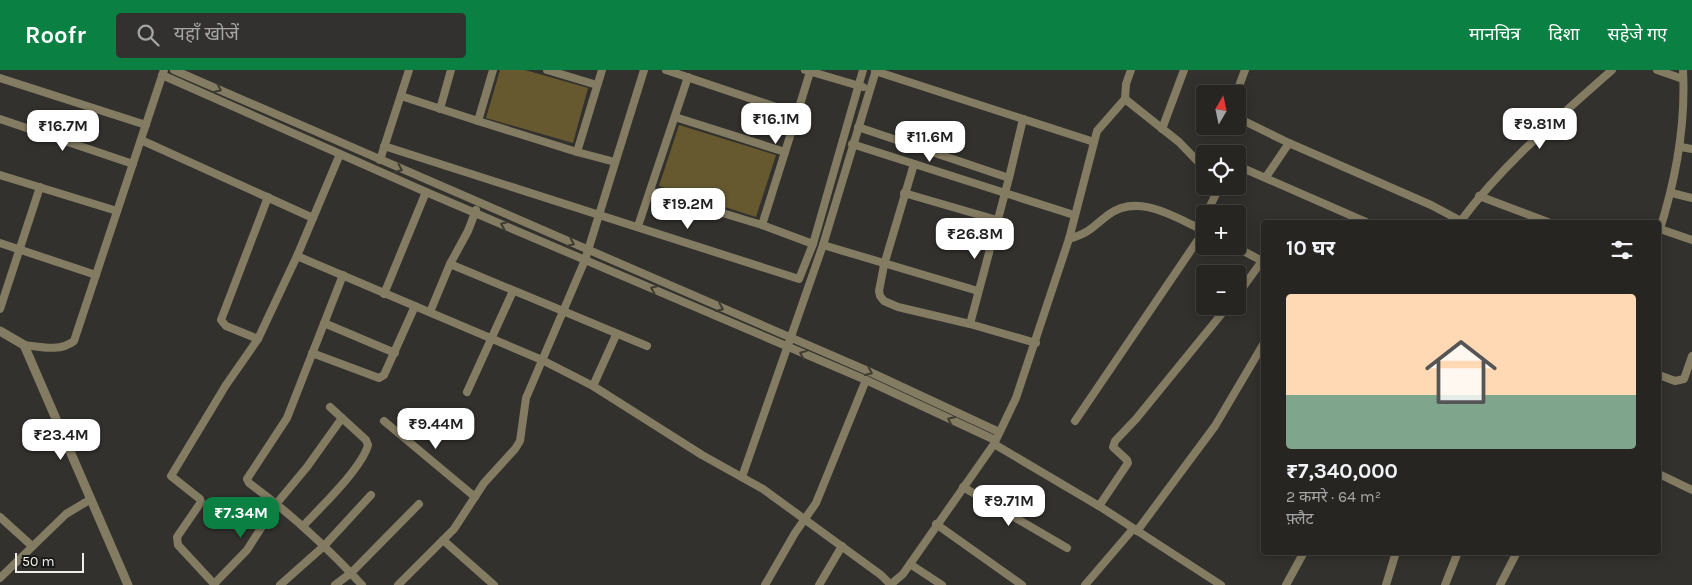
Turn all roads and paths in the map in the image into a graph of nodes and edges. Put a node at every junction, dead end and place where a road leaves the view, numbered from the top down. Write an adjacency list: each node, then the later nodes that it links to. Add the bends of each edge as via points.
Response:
1 (174, 70): 48 (street, one-way to 48)
2 (409, 70): 26 (street)
3 (450, 70): 28 (street)
4 (493, 70): 33 (street)
5 (547, 70): 22 (street)
6 (602, 70): 22 (street)
7 (644, 70): 50 (street)
8 (666, 70): 20 (street)
9 (863, 70): 24 (street)
10 (1131, 70): 27 (street)
11 (1184, 70): 37 (street)
12 (1244, 70): 23 (street)
13 (1612, 70): 63 (street, via 1529,144)
14 (1658, 70): 18 (street)
15 (807, 71): 24 (street); 29 (street)
16 (876, 71): 25 (street); 32 (street)
17 (163, 72): 35 (street); 47 (street)
18 (1683, 74): 19 (street); 43 (street)
19 (1692, 75)
20 (688, 77): 29 (street); 30 (street)
21 (0, 78): 35 (street)
22 (597, 85): 45 (street)
23 (1239, 85)
24 (859, 86): 25 (street); 86 (street)
25 (870, 88): 36 (street)
26 (401, 96): 28 (street); 42 (street)
27 (1125, 99): 37 (street); 39 (street, via 1097,132)
28 (440, 109): 33 (street)
29 (798, 114): 46 (street)
30 (675, 117): 46 (street); 58 (street)
31 (0, 119): 51 (street)
32 (1023, 119): 39 (street); 56 (street)
33 (478, 121): 45 (street)
34 (1246, 122): 40 (street)
35 (146, 125): 38 (street)
36 (858, 127): 41 (street); 56 (street)
37 (1162, 129): 49 (street)
38 (141, 140): 51 (street); 64 (street)
39 (1094, 142): 70 (street)
40 (1289, 143): 55 (street); 74 (street, via 1431,205)
41 (852, 144): 52 (street); 87 (street)
42 (384, 146): 48 (street); 69 (street)
43 (1681, 147): 44 (street); 62 (street)
44 (1692, 149)
45 (577, 152): 50 (street)
46 (785, 152): 78 (street)
47 (340, 154): 59 (street); 71 (street)
48 (380, 160): 66 (street, one-way to 66)
49 (1196, 161)
50 (615, 162): 69 (street)
51 (133, 164): 67 (street)
52 (914, 164): 60 (street); 61 (street)
53 (1246, 169): 55 (street)
54 (0, 175): 57 (street)
55 (1266, 177): 73 (street)
56 (1009, 178): 61 (street)
57 (40, 187): 67 (street); 88 (street)
58 (650, 191): 78 (street); 79 (street)
59 (426, 192): 68 (street); 102 (street)
60 (904, 193): 72 (street); 96 (street)
61 (1005, 193): 70 (street); 72 (street)
62 (1672, 193): 65 (street); 77 (street)
63 (1479, 196): 75 (street); 76 (street)
64 (268, 197): 71 (street); 113 (street, via 221,320 226,326)
65 (1692, 198)
66 (478, 203): 68 (street); 89 (street, one-way to 89)
67 (117, 211): 97 (street)
68 (475, 213): 92 (street, one-way to 68); 94 (street)
69 (598, 213): 79 (street); 89 (street)
70 (1074, 215): 82 (street)
71 (313, 218): 91 (street)
72 (997, 220): 101 (street)
73 (1362, 220)
74 (1457, 220)
75 (1461, 220)
76 (1543, 220)
77 (1661, 224)
78 (762, 225): 86 (street)
79 (638, 226): 86 (street, via 799,278)
80 (1196, 227): 82 (street, via 1147,206 1135,205 1108,215 1086,234)
81 (1661, 231): 84 (street)
82 (1069, 239): 115 (street)
83 (1196, 239): 131 (street)
84 (1692, 240)
85 (0, 243): 88 (street)
86 (813, 244)
87 (822, 245): 96 (street); 112 (street)
88 (19, 249): 97 (street); 104 (street)
89 (587, 251): 92 (street); 112 (street, one-way to 112)
90 (1246, 252): 93 (street)
91 (297, 256): 98 (street); 113 (street)
92 (585, 260): 106 (street); 118 (street, one-way to 92)
93 (1261, 260)
94 (450, 264): 100 (street); 105 (street)
95 (1261, 264): 99 (street)
96 (884, 265): 101 (street); 109 (street, via 879,291 884,301)
97 (96, 275): 116 (street, via 74,341 66,347)
98 (343, 275): 102 (street); 108 (street)
99 (1246, 283)
100 (513, 290): 106 (street); 114 (street)
101 (978, 291): 109 (street)
102 (384, 294): 103 (street)
103 (415, 306): 105 (street); 121 (street)
104 (0, 309)
105 (430, 312): 114 (street)
106 (563, 312): 111 (street); 123 (street)
107 (1221, 315): 143 (street, via 1115,442 1113,447 1128,464)
108 (324, 323): 120 (street); 121 (street)
109 (970, 324): 115 (street)
110 (0, 331): 116 (street)
111 (616, 335): 117 (street); 126 (street)
112 (790, 338): 118 (street); 132 (street, one-way to 132)
113 (258, 339): 161 (street, via 171,476 201,502 177,537 178,545)
114 (492, 340): 123 (street); 127 (street)
115 (1036, 344): 132 (street)
116 (24, 345): 140 (street)
117 (648, 346)
118 (787, 347): 125 (street, one-way to 118); 135 (street)
119 (1261, 348): 148 (street, via 1215,426)
120 (312, 353): 121 (street, via 379,378 384,376); 141 (street, via 287,418 247,479)
121 (396, 353)
122 (1692, 356): 124 (street, via 1684,379 1675,381)
123 (542, 360): 126 (street); 139 (street, via 526,398 520,441)
124 (1661, 376)
125 (866, 380): 133 (street, one-way to 125); 145 (street, via 816,503)
126 (593, 386): 135 (street)
127 (467, 392)
128 (330, 407): 129 (street)
129 (342, 418): 141 (street, via 311,463); 147 (street, via 366,440 367,449 336,491)
130 (384, 421): 139 (street)
131 (1075, 422)
132 (999, 432): 133 (street)
133 (995, 442): 136 (street); 143 (street)
134 (1661, 475): 137 (street)
135 (742, 477): 145 (street)
136 (963, 487): 146 (street); 153 (street)
137 (1692, 490)
138 (371, 495): 151 (street)
139 (474, 497): 149 (street, via 463,518)
140 (91, 499): 150 (street, via 66,514); 163 (street)
141 (277, 503): 147 (street); 161 (street, via 247,550)
142 (419, 504): 159 (street)
143 (1099, 506): 148 (street)
144 (0, 517): 150 (street)
145 (806, 519): 152 (street); 169 (street)
146 (936, 524): 158 (street); 172 (street)
147 (303, 526): 151 (street)
148 (1135, 530): 173 (street); 174 (street)
149 (443, 540): 167 (street); 168 (street)
150 (32, 546): 160 (street)
151 (324, 546): 159 (street); 164 (street)
152 (842, 546): 162 (street); 170 (street)
153 (1067, 548)
154 (1302, 555): 175 (street)
155 (1395, 555): 176 (street)
156 (1457, 555): 177 (street)
157 (1515, 555): 178 (street)
158 (910, 564): 162 (street); 171 (street)
159 (351, 573): 165 (street); 166 (street)
160 (0, 578)
161 (214, 584)
162 (896, 584)
163 (128, 585)
164 (280, 585)
165 (335, 585)
166 (362, 585)
167 (398, 585)
168 (494, 585)
169 (764, 585)
170 (820, 585)
171 (942, 585)
172 (1022, 585)
173 (1085, 585)
174 (1221, 585)
175 (1286, 585)
176 (1386, 585)
177 (1445, 585)
178 (1500, 585)

